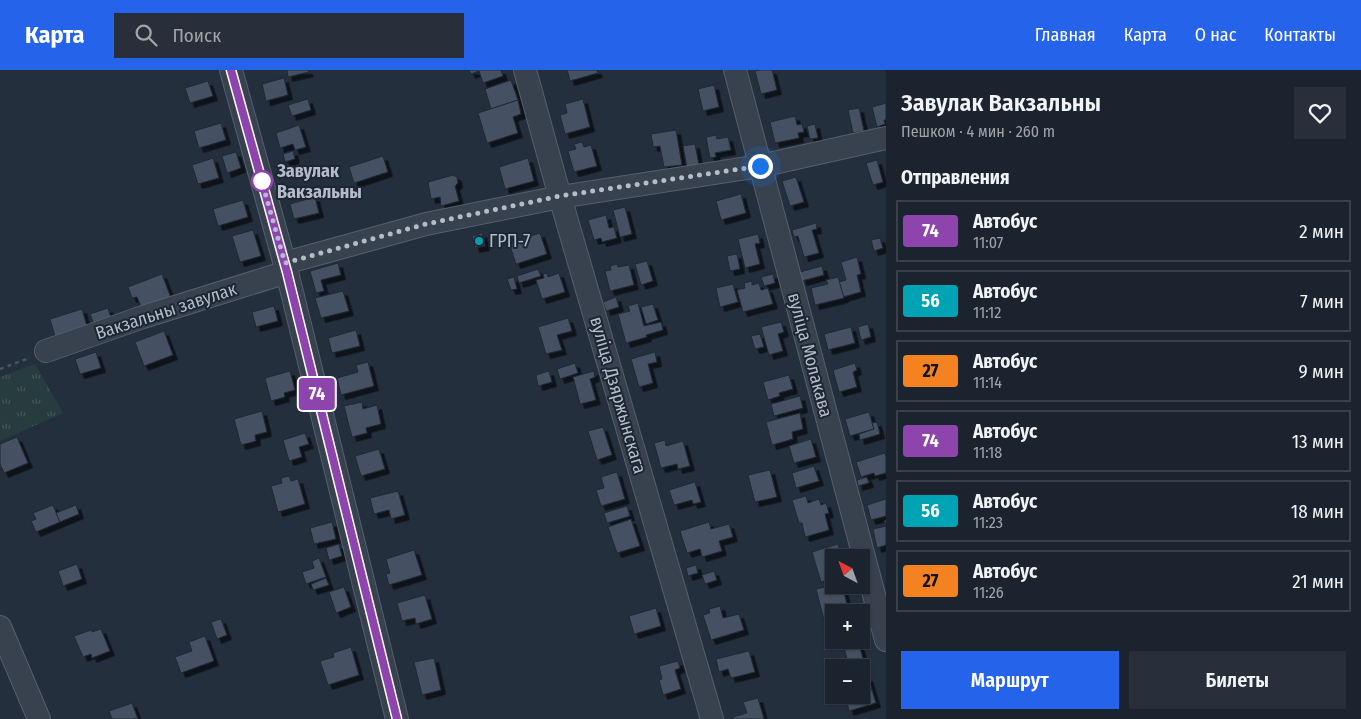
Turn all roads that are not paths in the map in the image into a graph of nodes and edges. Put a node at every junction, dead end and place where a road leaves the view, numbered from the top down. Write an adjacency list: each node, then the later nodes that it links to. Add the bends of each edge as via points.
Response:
1 (231, 70): 7 (street)
2 (525, 70): 6 (street, вуліца Дзяржынскага)
3 (735, 70): 5 (street, вуліца Молакава)
4 (886, 138): 5 (street, Вакзальны завулак)
5 (760, 166): 6 (street, Вакзальны завулак); 10 (street, вуліца Молакава)
6 (560, 196): 7 (street, Вакзальны завулак, via 426,224); 13 (street, вуліца Дзяржынскага)
7 (286, 268): 8 (street, Вакзальны завулак); 12 (street)
8 (46, 352)
9 (0, 627): 11 (street)
10 (886, 640)
11 (39, 719)
12 (397, 719)
13 (712, 719)

